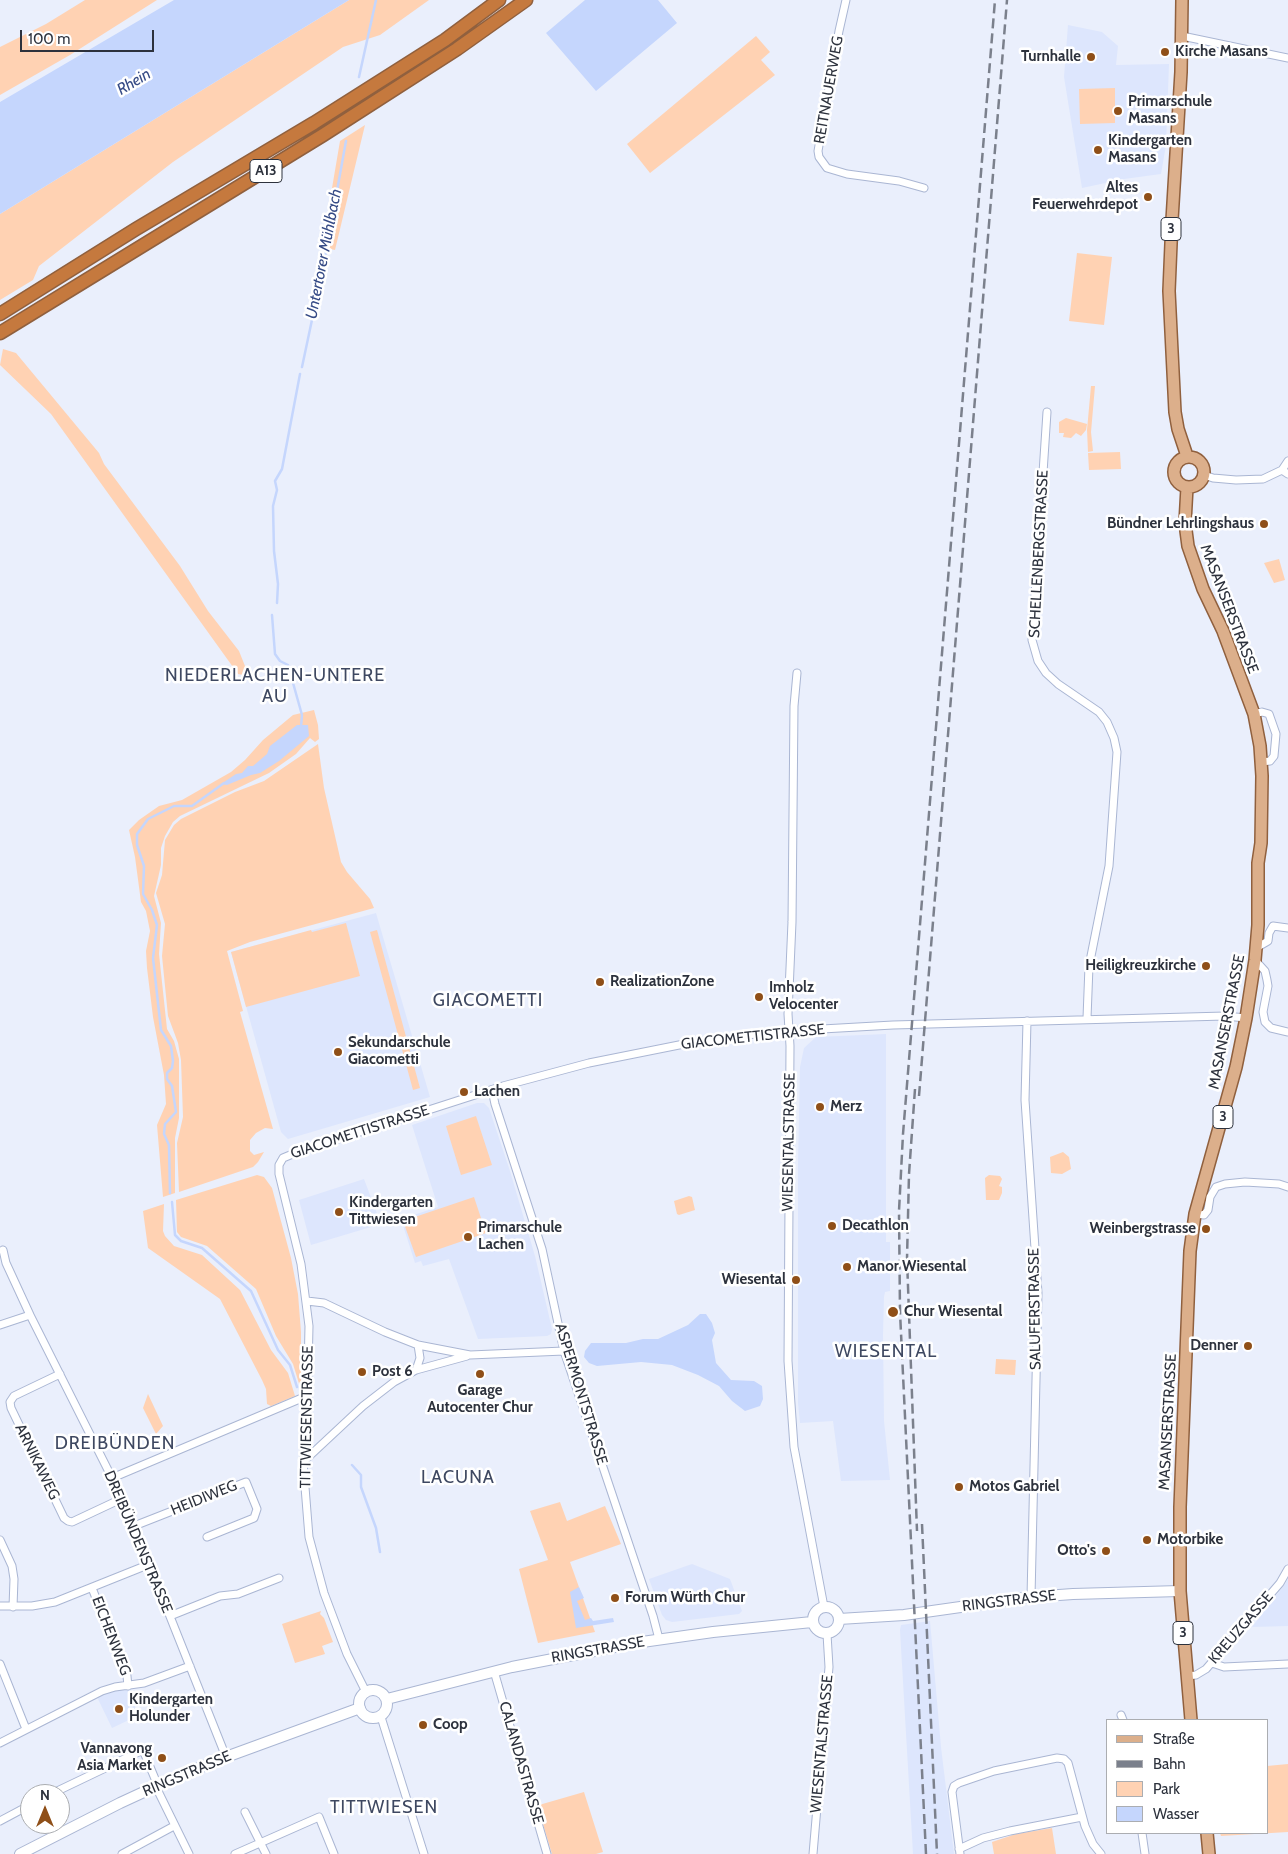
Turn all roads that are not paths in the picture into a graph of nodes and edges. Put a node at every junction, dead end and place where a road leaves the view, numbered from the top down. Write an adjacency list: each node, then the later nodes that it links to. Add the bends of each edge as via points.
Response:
1 (499, 0): 8 (highway, A13, via 445,40 314,123)
2 (526, 0): 9 (highway, A13, via 340,124)
3 (846, 0): 7 (street, REITNAUERWEG, via 819,157 827,168 833,170)
4 (1182, 0): 5 (main road, 3)
5 (1182, 36): 6 (street); 11 (main road, 3, via 1169,291 1175,412)
6 (1288, 58)
7 (924, 188)
8 (0, 314)
9 (0, 333)
10 (1047, 412): 21 (street, SCHELLENBERGSTRASSE, via 1032,640 1038,661 1046,673 1107,722 1117,752 1109,866 1089,966)
11 (1187, 456): 14 (main road, via 1201,461); 15 (main road, via 1178,460 1174,469 1178,483)
12 (1288, 461): 13 (street)
13 (1285, 472): 14 (street, via 1256,480)
14 (1204, 475): 15 (main road, via 1200,483)
15 (1187, 487): 17 (main road, MASANSERSTRASSE / 3, via 1185,517 1188,546)
16 (797, 674): 24 (street, WIESENTALSTRASSE)
17 (1254, 714): 18 (main road, MASANSERSTRASSE / 3); 18 (street, via 1268,714 1276,734 1274,756 1270,761)
18 (1262, 762): 20 (main road, MASANSERSTRASSE / 3)
19 (1288, 928): 20 (street, via 1273,926 1268,941)
20 (1256, 954): 22 (main road, MASANSERSTRASSE / 3); 25 (street, via 1268,986 1263,1012 1265,1022 1271,1028)
21 (1087, 1018): 22 (street, GIACOMETTISTRASSE); 23 (street, GIACOMETTISTRASSE)
22 (1246, 1018): 29 (main road, MASANSERSTRASSE / 3, via 1232,1084)
23 (1027, 1021): 24 (street, GIACOMETTISTRASSE); 51 (street, SALUFERSTRASSE, via 1025,1100 1038,1320)
24 (789, 1031): 26 (street, GIACOMETTISTRASSE, via 628,1054); 54 (street, WIESENTALSTRASSE, via 788,1361 791,1412 798,1474)
25 (1288, 1032)
26 (492, 1090): 27 (street, GIACOMETTISTRASSE, via 288,1155); 35 (street, ASPERMONTSTRASSE, via 542,1249)
27 (279, 1165): 31 (street, TITTWIESENSTRASSE)
28 (1288, 1187): 29 (street, via 1245,1182 1225,1184 1216,1187 1204,1215)
29 (1195, 1214): 50 (main road, MASANSERSTRASSE / 3, via 1189,1266 1180,1478)
30 (3, 1250): 32 (street, DREIBÜNDENSTRASSE)
31 (307, 1301): 34 (street, via 324,1303); 39 (street, TITTWIESENSTRASSE)
32 (30, 1315): 33 (street); 38 (street, DREIBÜNDENSTRASSE)
33 (0, 1325)
34 (418, 1345): 36 (street); 37 (street, via 420,1358)
35 (564, 1351): 36 (street); 59 (street, ASPERMONTSTRASSE)
36 (470, 1355): 37 (street)
37 (416, 1370): 40 (street, via 362,1406)
38 (60, 1374): 41 (street, DREIBÜNDENSTRASSE); 42 (street, ARNIKAWEG, via 14,1396 10,1402 64,1518 72,1522)
39 (308, 1398): 40 (street, TITTWIESENSTRASSE); 41 (street)
40 (303, 1462): 67 (street, TITTWIESENSTRASSE, via 312,1553 347,1654)
41 (112, 1478): 42 (street, DREIBÜNDENSTRASSE)
42 (121, 1499): 43 (street, DREIBÜNDENSTRASSE)
43 (134, 1526): 44 (street, HEIDIWEG, via 246,1482 258,1509 254,1518); 46 (street, DREIBÜNDENSTRASSE)
44 (207, 1537)
45 (0, 1540): 53 (street, via 12,1566)
46 (150, 1564): 49 (street); 55 (street, DREIBÜNDENSTRASSE)
47 (1288, 1569): 60 (street, KREUZGASSE, via 1280,1583)
48 (279, 1578): 55 (street)
49 (92, 1588): 53 (street, via 55,1602); 66 (street, EICHENWEG, via 127,1676)
50 (1180, 1591): 51 (main road, RINGSTRASSE); 65 (main road, MASANSERSTRASSE / 3)
51 (1031, 1597): 56 (main road, RINGSTRASSE)
52 (0, 1606): 53 (street)
53 (13, 1607)
54 (824, 1607): 56 (main road, via 836,1612); 57 (main road, via 815,1612)
55 (170, 1616): 63 (street, DREIBÜNDENSTRASSE)
56 (839, 1619): 58 (main road, via 836,1629)
57 (812, 1622): 58 (main road, via 817,1631); 59 (main road, RINGSTRASSE)
58 (827, 1634): 94 (street, WIESENTALSTRASSE, via 828,1675)
59 (659, 1639): 64 (main road, RINGSTRASSE)
60 (1212, 1663): 62 (street, via 1224,1667); 65 (street, KREUZGASSE, via 1199,1674)
61 (0, 1664): 72 (street)
62 (1288, 1664)
63 (190, 1666): 66 (street); 74 (street, DREIBÜNDENSTRASSE)
64 (494, 1671): 68 (main road, RINGSTRASSE); 93 (street, CALANDASTRASSE)
65 (1187, 1676): 71 (main road, MASANSERSTRASSE / 3)
66 (128, 1686): 72 (street, via 102,1691)
67 (366, 1692): 68 (main road, via 376,1690); 69 (main road, via 360,1699)
68 (387, 1699): 70 (main road, via 387,1709)
69 (360, 1708): 70 (main road, via 366,1716); 74 (main road, RINGSTRASSE)
70 (380, 1717): 92 (street)
71 (1191, 1719)
72 (26, 1729): 73 (street)
73 (0, 1742)
74 (226, 1756): 76 (main road, RINGSTRASSE)
75 (70, 1785): 76 (street, via 143,1750)
76 (157, 1787): 81 (street); 86 (main road, RINGSTRASSE)
77 (20, 1810): 80 (street)
78 (245, 1812): 84 (street)
79 (1082, 1817): 85 (street, via 982,1838); 85 (street, via 1068,1763 1064,1759 994,1771 954,1786 952,1792); 95 (street)
80 (0, 1821)
81 (174, 1826): 87 (street); 88 (street)
82 (1142, 1834): 96 (street)
83 (1207, 1834): 97 (main road)
84 (260, 1842): 89 (street); 90 (street); 91 (street, via 318,1817)
85 (960, 1851)
86 (20, 1854)
87 (122, 1854)
88 (189, 1854)
89 (235, 1854)
90 (266, 1854)
91 (334, 1854)
92 (424, 1854)
93 (547, 1854)
94 (813, 1854)
95 (1101, 1854)
96 (1145, 1854)
97 (1209, 1854)

